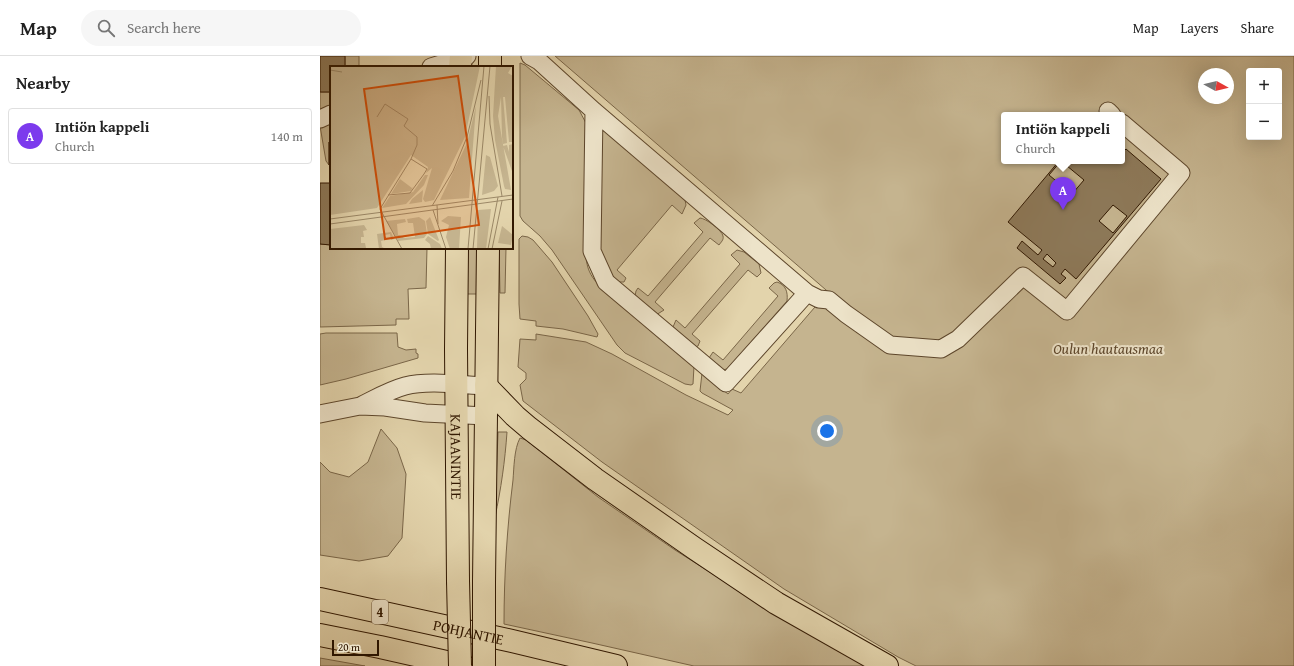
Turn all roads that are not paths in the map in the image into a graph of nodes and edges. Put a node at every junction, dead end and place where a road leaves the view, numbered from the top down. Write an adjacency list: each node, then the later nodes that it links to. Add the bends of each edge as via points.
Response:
1 (530, 56): 4 (street, via 539,61)
2 (462, 59): 3 (street)
3 (435, 66)
4 (594, 111): 10 (street); 10 (street, via 592,251 606,282 691,355 726,383)
5 (330, 114): 6 (street)
6 (320, 119)
7 (1125, 126): 10 (street, via 1180,173 1067,310 1023,276 958,339 941,349 890,345 829,300 819,299)
8 (457, 249): 11 (main road, KAJAANINTIE)
9 (488, 249): 12 (main road, KAJAANINTIE)
10 (807, 293)
11 (457, 385): 12 (street); 13 (street, via 425,383 405,386); 15 (main road, KAJAANINTIE)
12 (486, 386): 16 (main road, KAJAANINTIE); 23 (main road, via 529,428 595,479 776,603)
13 (360, 406): 14 (street); 15 (street)
14 (320, 414)
15 (457, 415): 16 (street); 19 (main road, KAJAANINTIE, bridge)
16 (486, 416): 21 (main road, KAJAANINTIE, bridge)
17 (320, 599): 22 (main road, POHJANTIE / 4)
18 (320, 635): 20 (main road, 4)
19 (460, 666)
20 (464, 666)
21 (484, 666)
22 (616, 666)
23 (887, 666)

